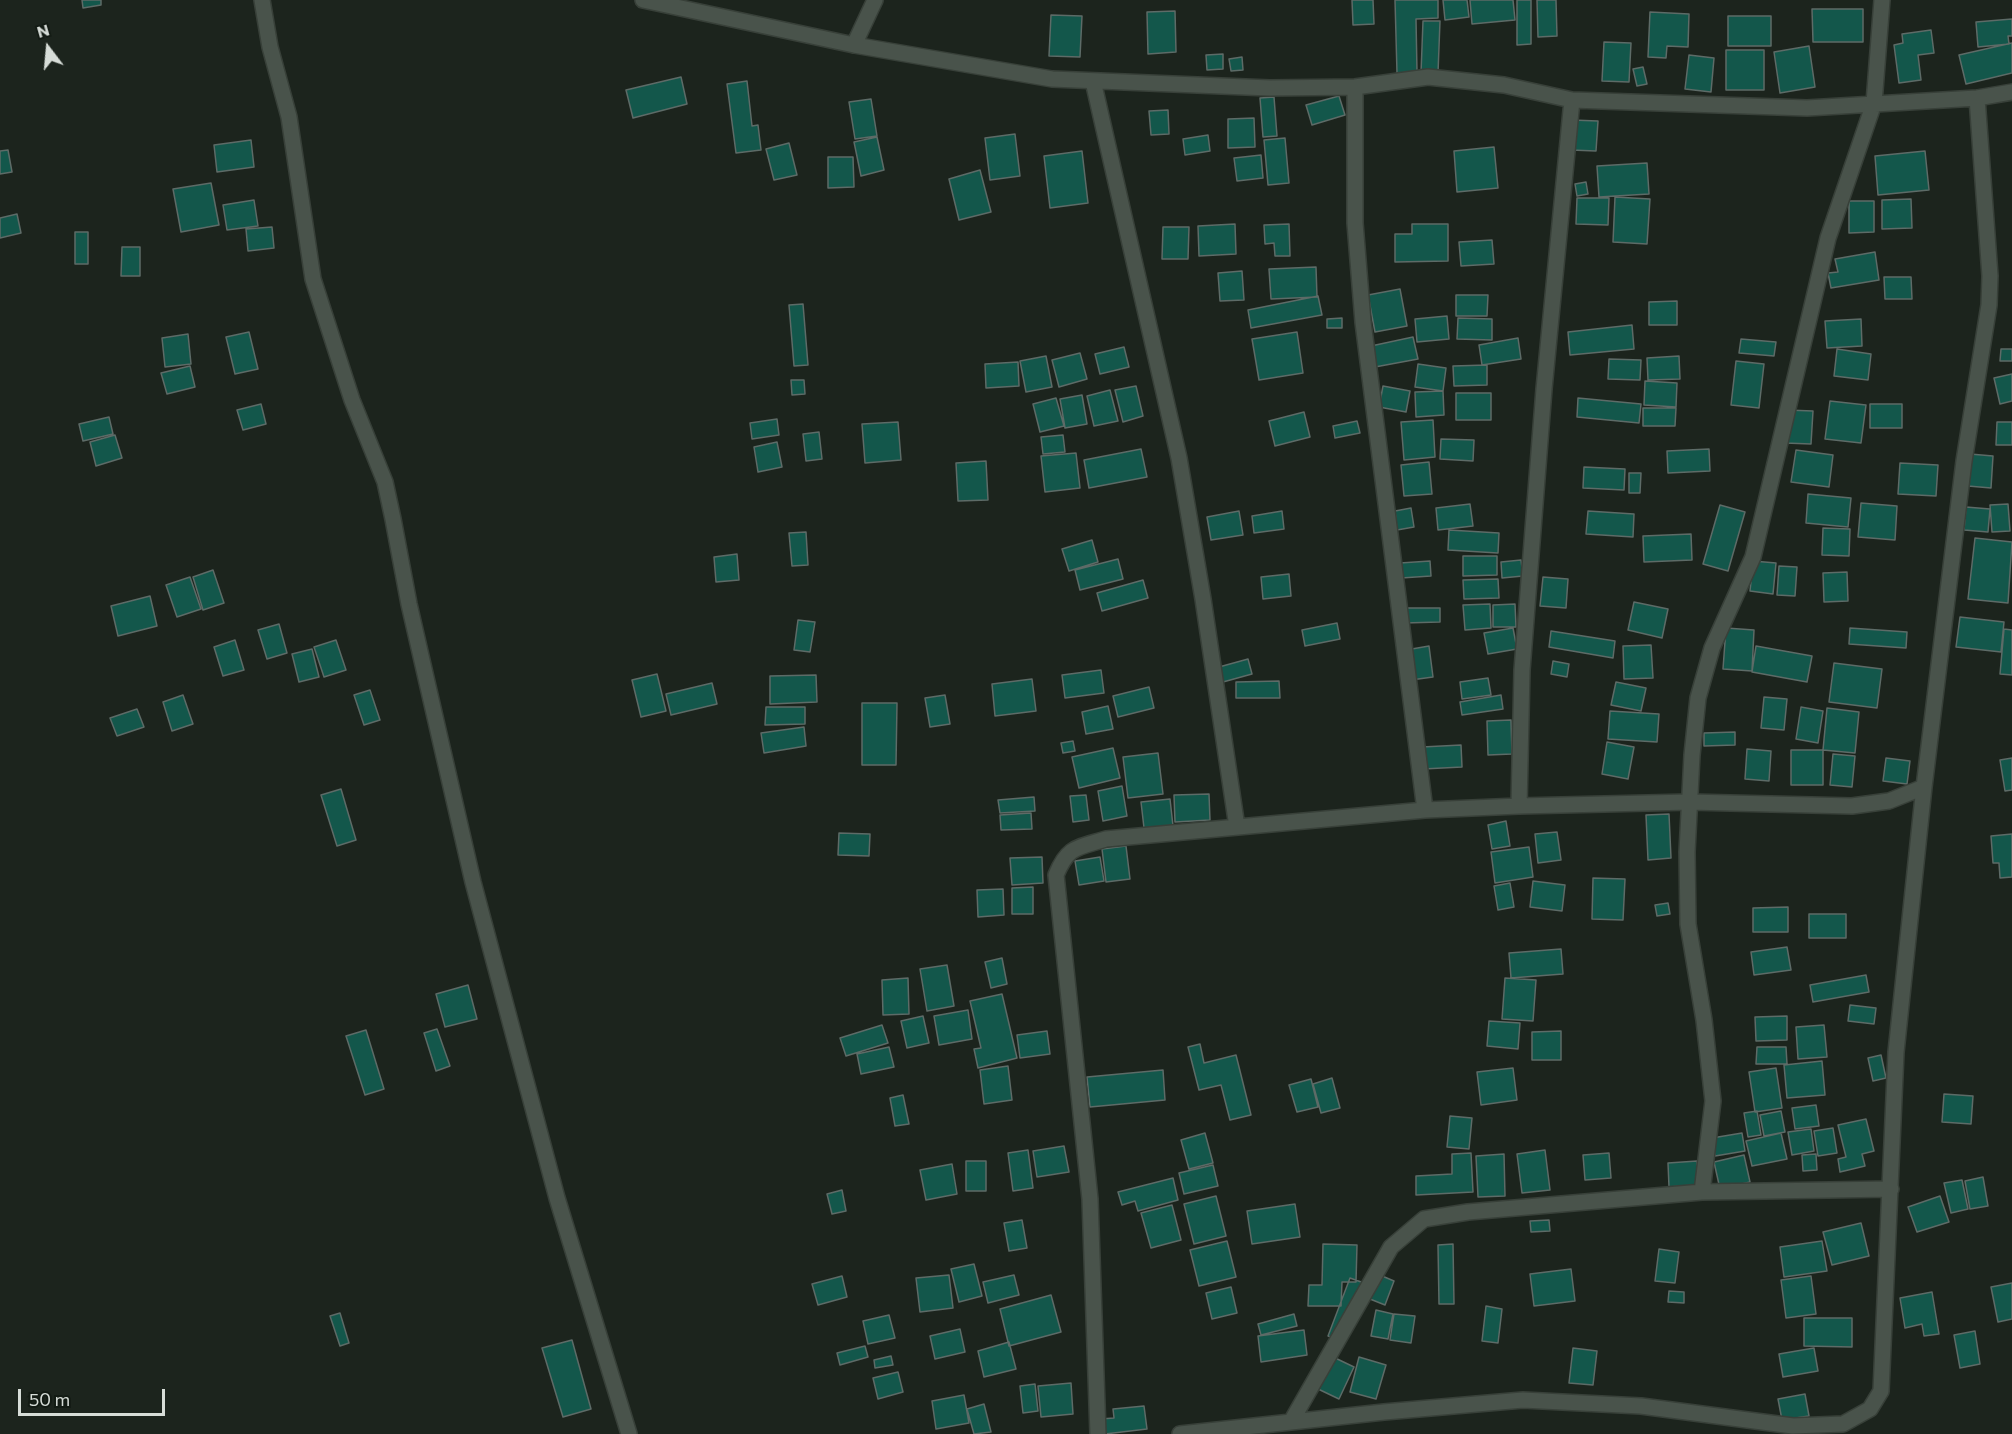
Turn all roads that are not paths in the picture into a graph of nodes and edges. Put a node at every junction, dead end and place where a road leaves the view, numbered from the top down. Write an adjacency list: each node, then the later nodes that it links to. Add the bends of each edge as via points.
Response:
1 (262, 0): 20 (street, via 289,117 313,279 352,400 384,482 473,882 557,1198)
2 (643, 0): 5 (street)
3 (875, 0): 5 (street)
4 (1882, 0): 11 (street)
5 (854, 45): 6 (street, via 1052,79)
6 (1093, 81): 7 (street); 16 (street, via 1179,458)
7 (1355, 87): 10 (street, via 1428,77 1504,85); 15 (street, via 1355,223 1363,322)
8 (2012, 92): 9 (street)
9 (1977, 98): 11 (street); 12 (street, via 1989,305 1964,461)
10 (1572, 100): 11 (street, via 1807,108); 14 (street, via 1522,670)
11 (1874, 103): 13 (street, via 1828,238 1753,557 1712,648 1698,698)
12 (1924, 787): 13 (street, via 1889,801 1852,807); 17 (street, via 1896,1052)
13 (1690, 802): 14 (street); 18 (street, via 1688,924 1713,1101)
14 (1519, 806): 15 (street)
15 (1425, 810): 16 (street)
16 (1237, 827): 21 (street, via 1106,839 1076,848 1063,858 1056,875 1090,1199)
17 (1891, 1188): 18 (street); 19 (street, via 1881,1391 1870,1409 1843,1424 1793,1426 1641,1406 1523,1400)
18 (1702, 1192): 19 (street, via 1424,1219 1391,1247)
19 (1291, 1422): 22 (street)
20 (629, 1434)
21 (1098, 1434)
22 (1180, 1434)

